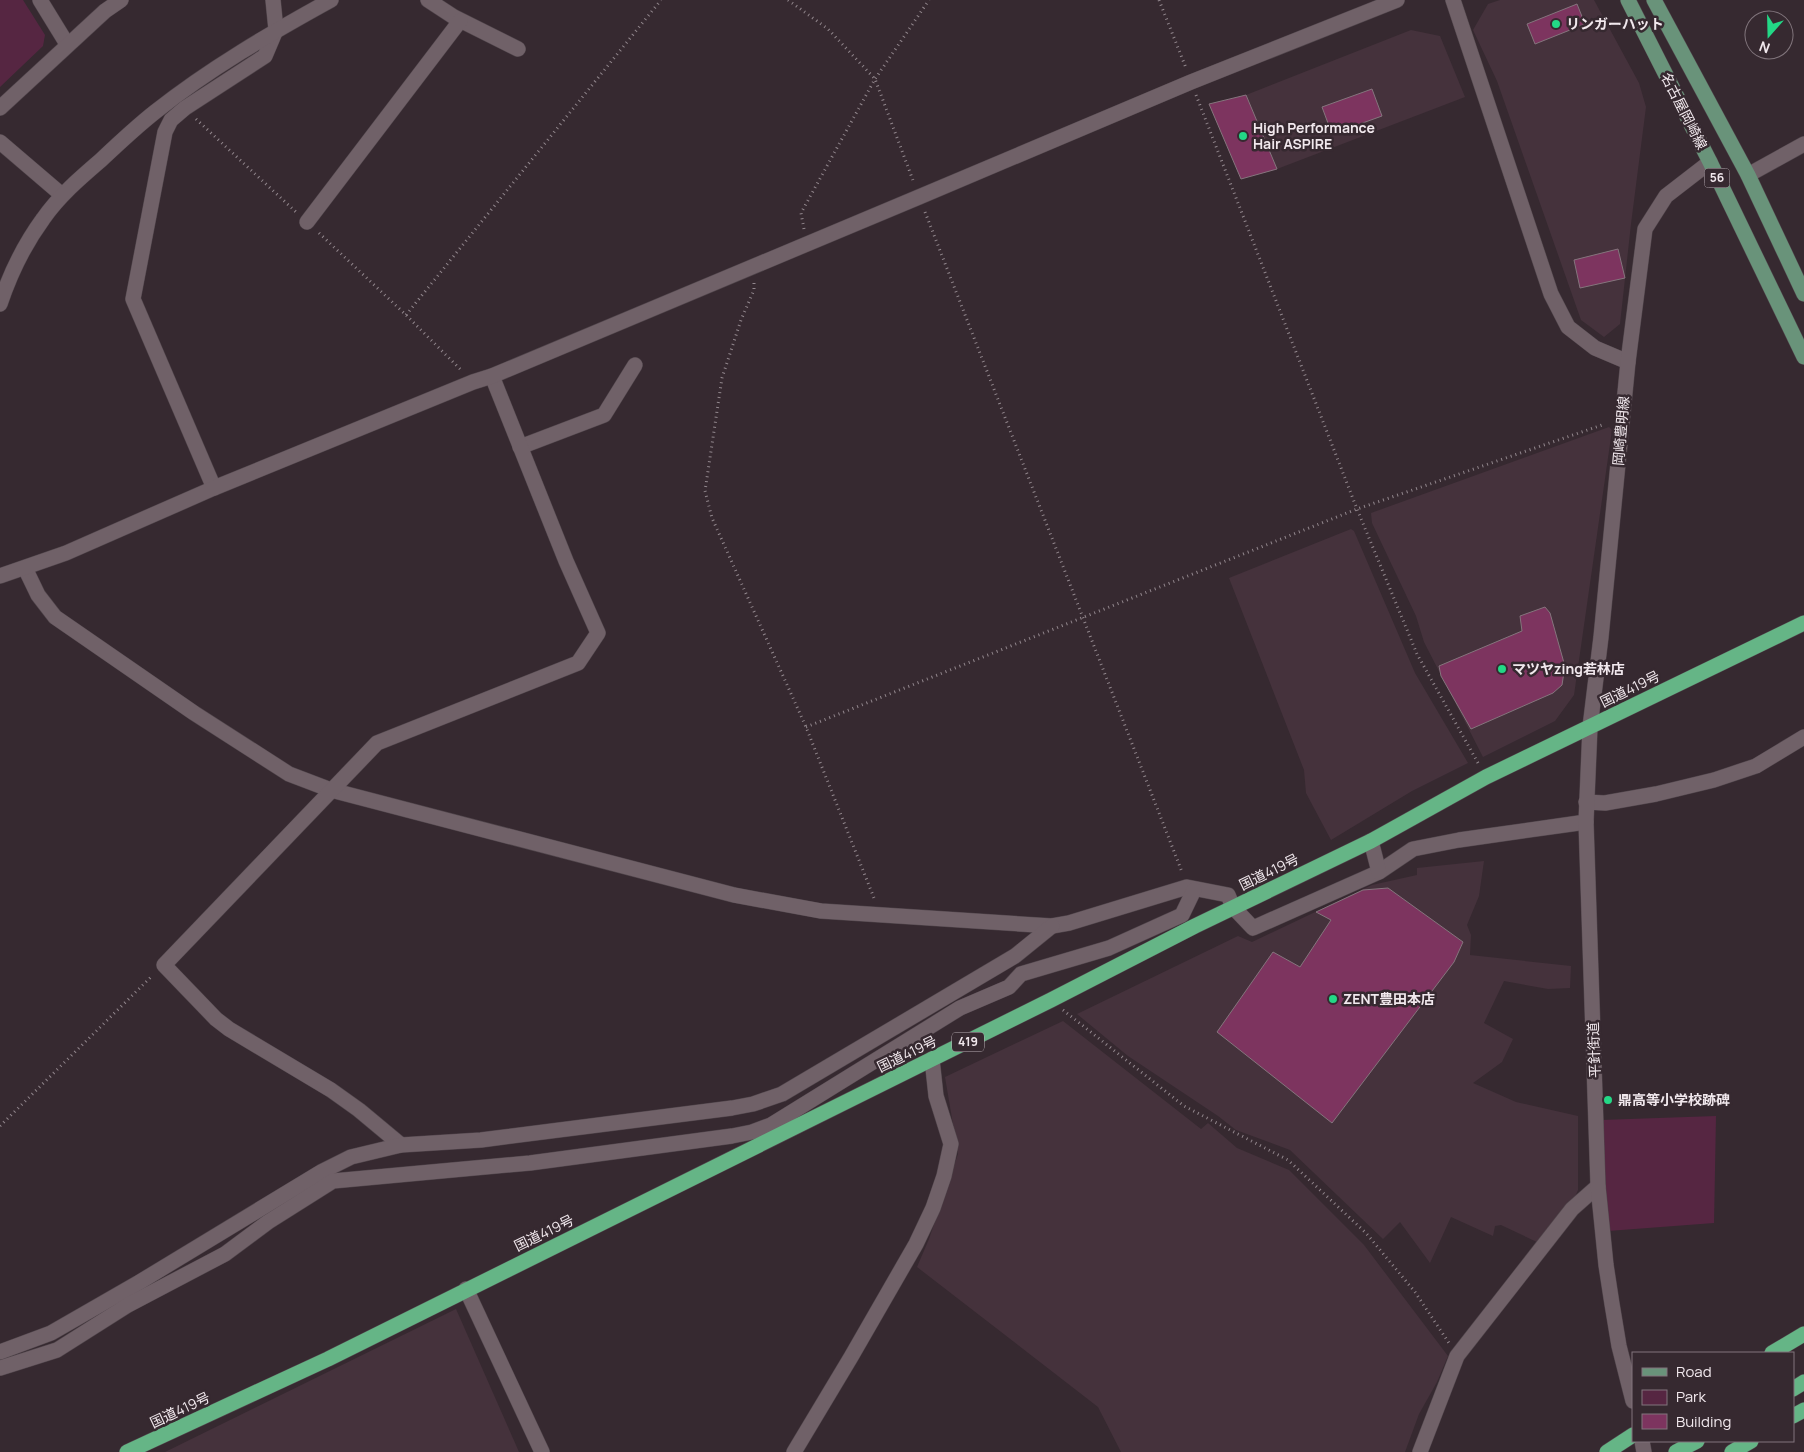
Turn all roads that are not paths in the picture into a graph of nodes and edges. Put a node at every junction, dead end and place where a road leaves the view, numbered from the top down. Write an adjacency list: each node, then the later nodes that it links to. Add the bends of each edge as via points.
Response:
1 (40, 0): 12 (street)
2 (121, 0): 12 (street)
3 (274, 0): 11 (street)
4 (331, 0): 11 (street)
5 (428, 0): 10 (street)
6 (1397, 0): 27 (street, via 1191,82)
7 (1453, 0): 25 (street, via 1551,294 1568,327 1595,348)
8 (1628, 0): 17 (main road, 名古屋岡崎線 / 56)
9 (1654, 0): 18 (main road, 名古屋岡崎線 / 56)
10 (460, 21): 13 (street); 20 (street)
11 (276, 30): 19 (street, via 182,91); 29 (street, via 265,56 171,120 165,132 133,299)
12 (67, 44): 14 (street)
13 (518, 49)
14 (0, 108)
15 (0, 142): 19 (street)
16 (1804, 144): 18 (street)
17 (1710, 162): 24 (main road, 名古屋岡崎線 / 56); 25 (street, 岡崎豊明線, via 1666,196 1644,229)
18 (1748, 175): 22 (main road, 名古屋岡崎線 / 56)
19 (62, 195): 21 (street)
20 (307, 222)
21 (3, 283): 23 (street)
22 (1804, 294)
23 (0, 304)
24 (1804, 357)
25 (1628, 362): 33 (street, 岡崎豊明線)
26 (635, 365): 28 (street, via 604,415)
27 (492, 376): 28 (street); 29 (street)
28 (520, 447): 35 (street, via 598,633 578,663 377,743)
29 (214, 488): 30 (street)
30 (24, 568): 31 (street); 35 (street, via 38,595 55,617 281,769)
31 (0, 576)
32 (1804, 623): 33 (highway, 国道419号 / 419)
33 (1590, 727): 36 (street, 平針街道); 38 (highway, 国道419号 / 419, via 1486,777)
34 (1804, 738): 36 (street, via 1756,766 1714,780 1605,803)
35 (331, 790): 42 (street, via 734,895 821,911); 44 (street, via 164,965 229,1029 331,1090)
36 (1586, 802): 37 (street, 平針街道)
37 (1586, 822): 39 (street, via 1459,840 1413,850); 45 (street, 平針街道)
38 (1371, 841): 39 (street); 41 (highway, 国道419号 / 419)
39 (1379, 872): 41 (street, via 1253,928)
40 (1191, 888): 41 (street, via 1228,895); 42 (street); 52 (street, via 1182,915 1109,948 1021,974 1009,987 960,1008 771,1125 732,1136 530,1163 333,1181 225,1254 128,1305 57,1350)
41 (1234, 907): 43 (highway, 国道419号 / 419)
42 (1052, 926): 44 (street, via 1016,956 782,1094 753,1104 482,1140)
43 (932, 1059): 46 (highway, 国道419号 / 419); 59 (street, via 936,1096 952,1144 936,1200 916,1244)
44 (401, 1145): 49 (street, via 351,1157 336,1164 51,1333)
45 (1598, 1186): 53 (street, 平針街道, via 1612,1304); 60 (street, via 1572,1208 1457,1356)
46 (466, 1289): 57 (highway, 国道419号 / 419, via 328,1359); 58 (street)
47 (1804, 1334): 50 (highway)
48 (1804, 1342): 51 (highway)
49 (0, 1352)
50 (1774, 1352)
51 (1781, 1352)
52 (0, 1368)
53 (1632, 1397)
54 (1632, 1435): 61 (highway)
55 (1695, 1442): 62 (highway)
56 (1750, 1442): 63 (highway)
57 (127, 1452)
58 (542, 1452)
59 (794, 1452)
60 (1420, 1452)
61 (1607, 1452)
62 (1676, 1452)
63 (1732, 1452)

